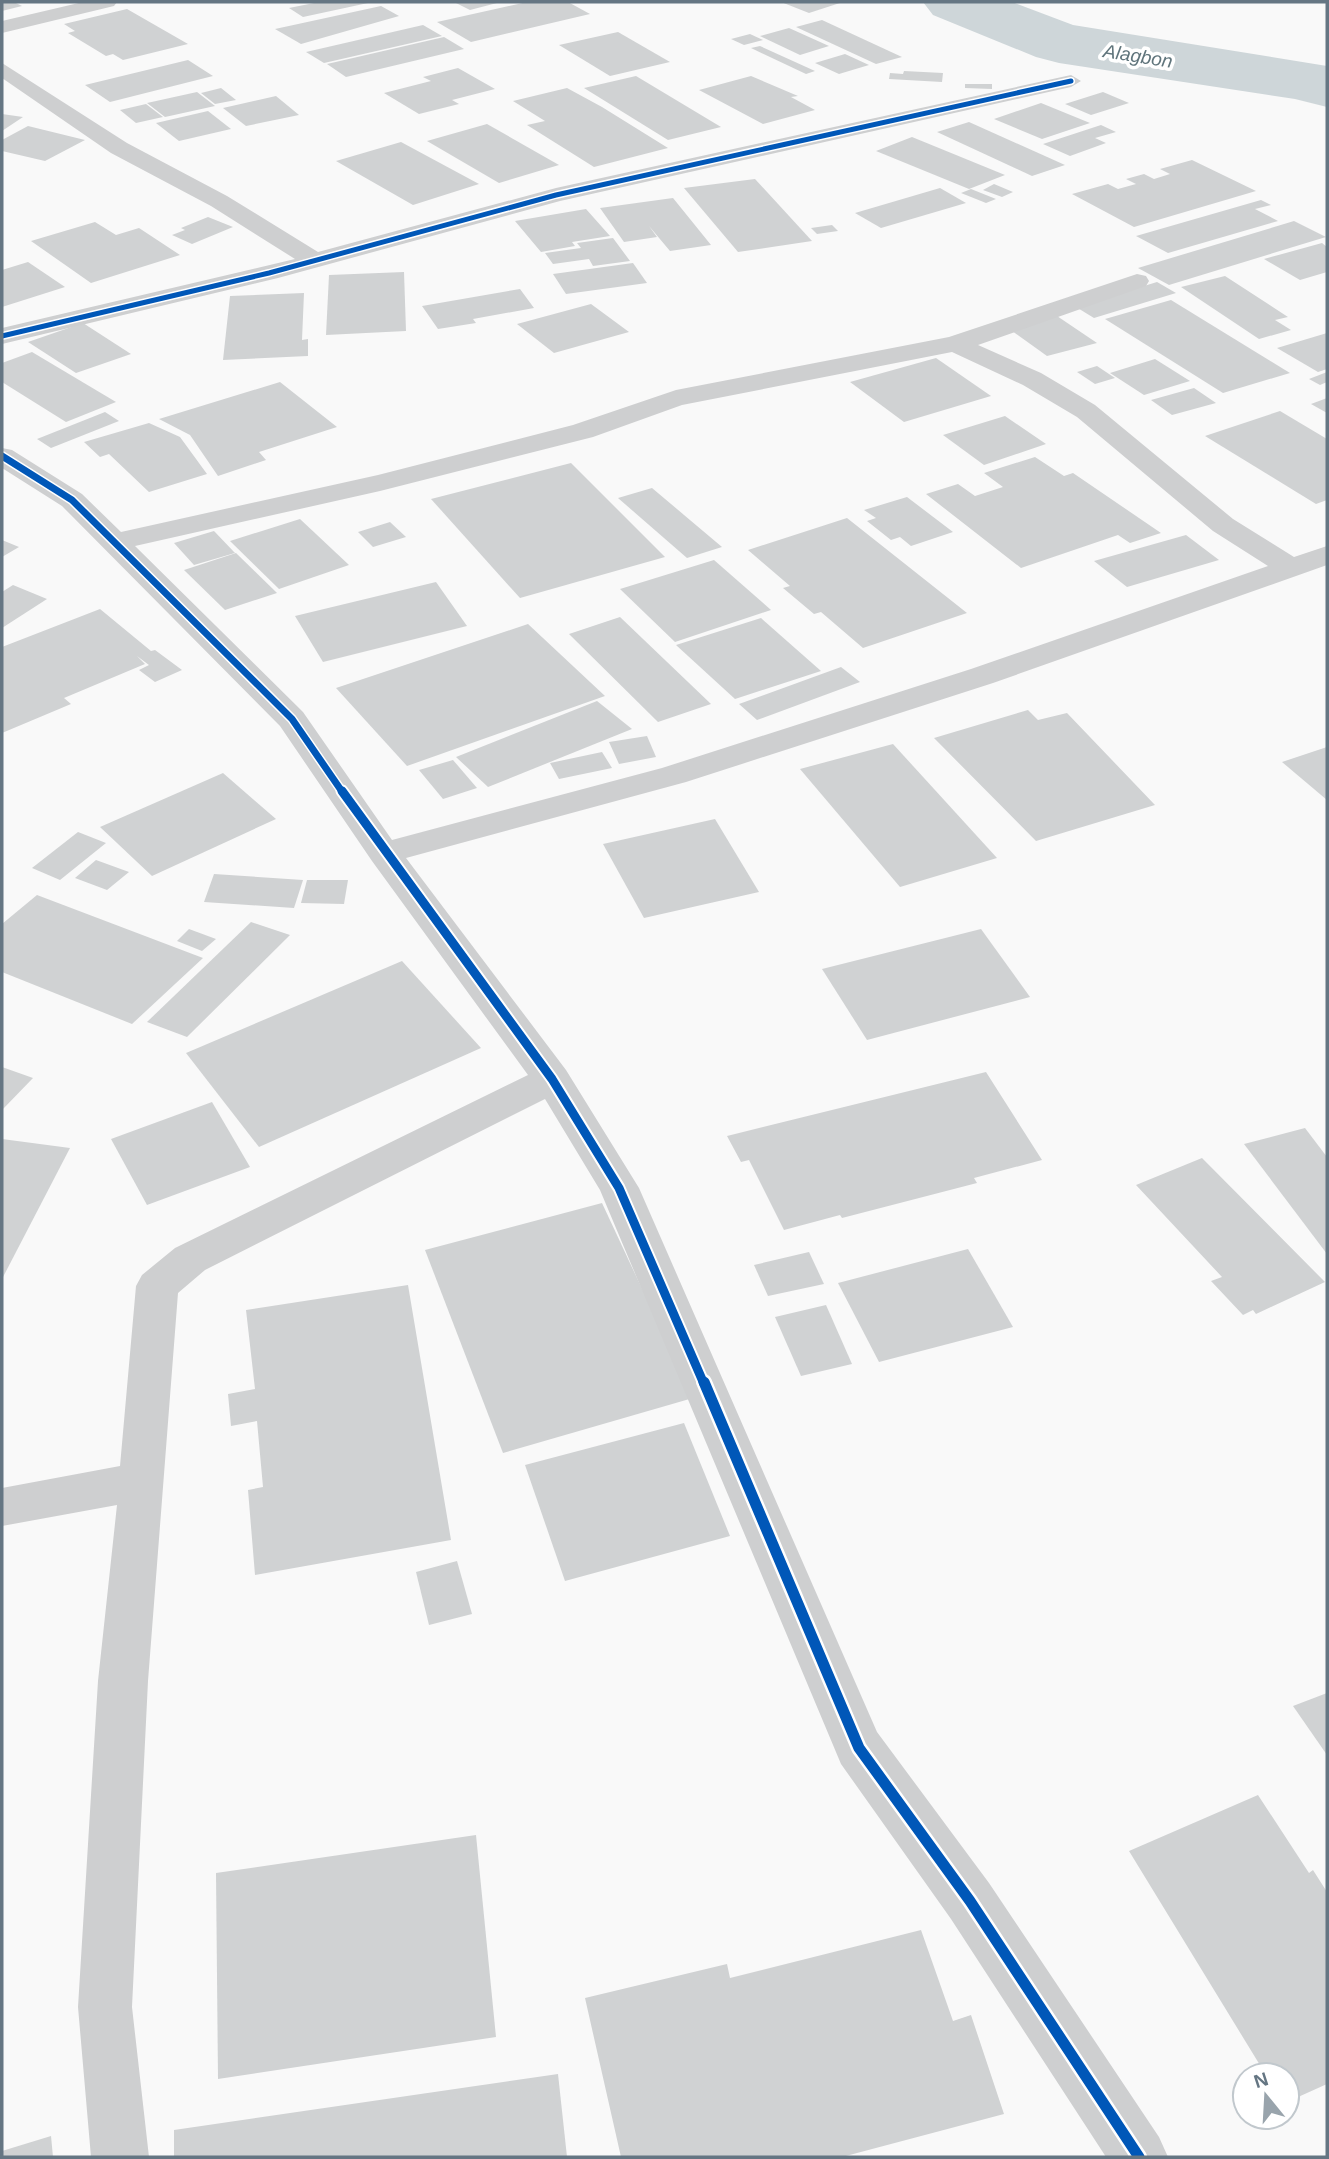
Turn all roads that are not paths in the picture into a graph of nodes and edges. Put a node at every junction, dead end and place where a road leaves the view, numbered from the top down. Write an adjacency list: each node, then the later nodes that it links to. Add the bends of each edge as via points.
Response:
1 (107, 2): 2 (street)
2 (2, 27)
3 (2, 69): 5 (street, via 119,148 219,201)
4 (1071, 81): 5 (street, via 556,195)
5 (314, 260): 7 (street)
6 (1138, 281): 8 (street)
7 (2, 337)
8 (955, 344): 10 (street, via 676,398 583,430 380,483); 12 (street, via 1032,379 1086,411 1223,525)
9 (2, 456): 10 (street, via 72,500)
10 (115, 542): 13 (street, via 292,719)
11 (1327, 555): 12 (street)
12 (1292, 568): 13 (street, via 982,676 674,775)
13 (384, 853): 14 (street)
14 (552, 1079): 15 (street, via 190,1259 157,1286); 18 (street, via 619,1188 859,1748 970,1901)
15 (142, 1482): 16 (street); 17 (street, via 123,1681 105,2007)
16 (2, 1507)
17 (120, 2157)
18 (1139, 2157)

